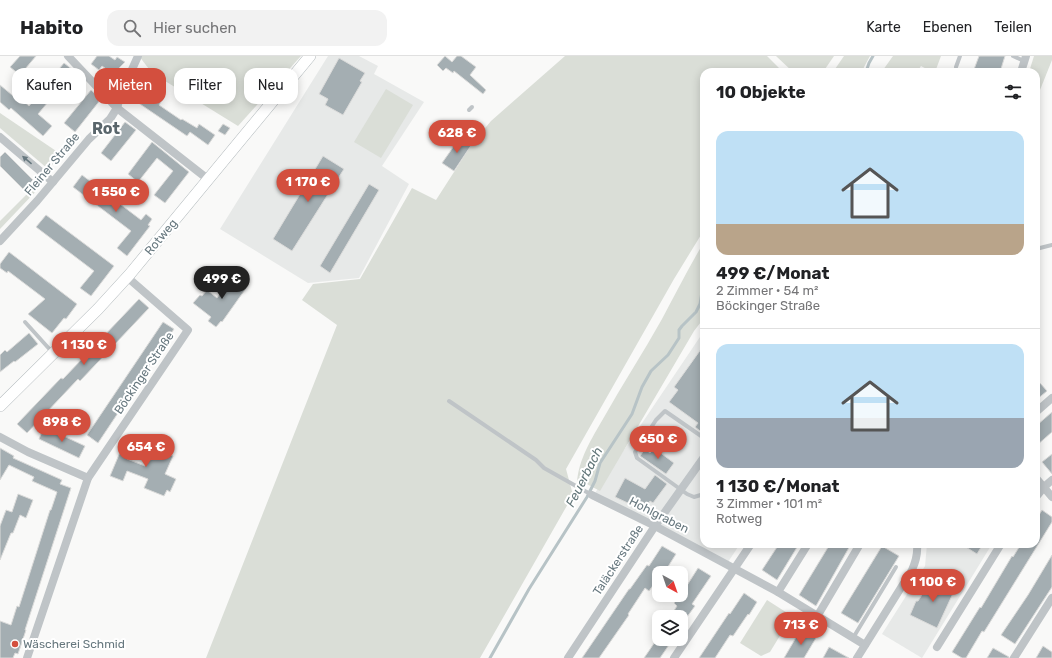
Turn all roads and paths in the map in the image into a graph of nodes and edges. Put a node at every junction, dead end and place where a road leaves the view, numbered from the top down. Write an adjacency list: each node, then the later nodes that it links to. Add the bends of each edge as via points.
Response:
1 (68, 56): 9 (street)
2 (138, 56): 9 (street, Fleiner Straße)
3 (310, 56): 11 (main road, Rotweg)
4 (960, 56): 7 (lane)
5 (1013, 56): 6 (lane)
6 (1025, 58): 8 (street)
7 (956, 67)
8 (1022, 68)
9 (117, 108): 11 (street); 12 (street, Fleiner Straße)
10 (0, 137): 12 (street, one-way to 10)
11 (209, 180): 16 (main road, Rotweg)
12 (53, 182): 13 (street, Fleiner Straße)
13 (0, 241)
14 (1052, 245): 15 (lane)
15 (1040, 248)
16 (127, 277): 18 (main road, Rotweg); 26 (street, Böckinger Straße, via 188,330)
17 (25, 322): 18 (lane)
18 (53, 353): 21 (main road, Rotweg)
19 (1052, 398): 22 (street)
20 (449, 402): 32 (lane, via 536,460 544,468)
21 (0, 406)
22 (1040, 408)
23 (700, 435): 30 (lane, via 665,411 635,452 637,458)
24 (0, 437): 26 (street)
25 (700, 463): 30 (street, Taläckerstraße)
26 (88, 478): 49 (street, Böckinger Straße)
27 (1052, 480): 29 (street)
28 (1040, 482): 29 (street)
29 (1044, 487): 31 (street); 34 (street)
30 (681, 489): 33 (lane, via 694,497); 35 (street, Taläckerstraße)
31 (1040, 492)
32 (592, 495): 35 (street, Hohlgraben)
33 (700, 495)
34 (1052, 497)
35 (655, 526): 42 (street, Hohlgraben); 50 (street, Taläckerstraße)
36 (748, 548): 42 (street)
37 (806, 548): 43 (street)
38 (858, 548): 45 (street)
39 (918, 548): 47 (street, via 912,570)
40 (998, 548): 48 (street)
41 (896, 567): 46 (lane)
42 (734, 568): 43 (street, Hohlgraben); 51 (street)
43 (778, 592): 45 (street, Hohlgraben)
44 (1052, 598): 53 (street)
45 (818, 615): 46 (street, Hohlgraben)
46 (853, 638): 47 (street, Hohlgraben)
47 (865, 645): 52 (street)
48 (937, 646)
49 (27, 658)
50 (568, 658)
51 (674, 658)
52 (856, 658)
53 (1014, 658)

